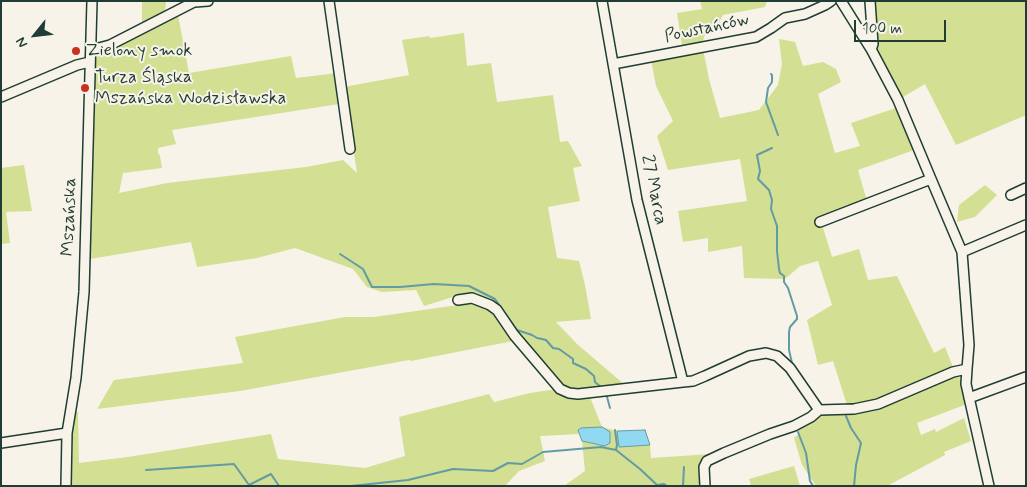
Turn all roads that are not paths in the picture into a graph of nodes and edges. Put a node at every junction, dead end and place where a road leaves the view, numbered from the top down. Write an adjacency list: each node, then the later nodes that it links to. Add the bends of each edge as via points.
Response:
1 (92, 1): 10 (street, Mszańska)
2 (196, 1): 3 (street); 10 (street, via 110,45)
3 (208, 1)
4 (329, 1): 14 (street)
5 (602, 1): 12 (street, 27 Marca)
6 (831, 1): 12 (street, Powstańców, via 805,14 785,18 756,37)
7 (841, 1): 9 (street)
8 (870, 1): 9 (street)
9 (871, 49): 15 (street, via 898,100)
10 (91, 50): 11 (street, Mszańska)
11 (90, 62): 13 (street); 27 (street, Mszańska, via 84,292)
12 (613, 64): 24 (street, 27 Marca, via 637,200)
13 (1, 97)
14 (350, 149)
15 (931, 179): 18 (street); 20 (street)
16 (1026, 188): 17 (street)
17 (1011, 195)
18 (820, 222)
19 (1026, 225): 20 (street)
20 (962, 252): 22 (street, via 969,345)
21 (458, 300): 24 (street, via 472,298 497,310 514,336 560,389 569,394)
22 (966, 369): 25 (street); 26 (street, via 878,404 854,409)
23 (1026, 377): 25 (street)
24 (683, 382): 26 (street, via 693,381 749,356 777,356 790,368)
25 (969, 398): 31 (street)
26 (819, 410): 30 (street, via 794,426 707,461 704,467)
27 (67, 434): 28 (street); 29 (street, Mszańska)
28 (1, 443)
29 (66, 486)
30 (705, 486)
31 (989, 486)

